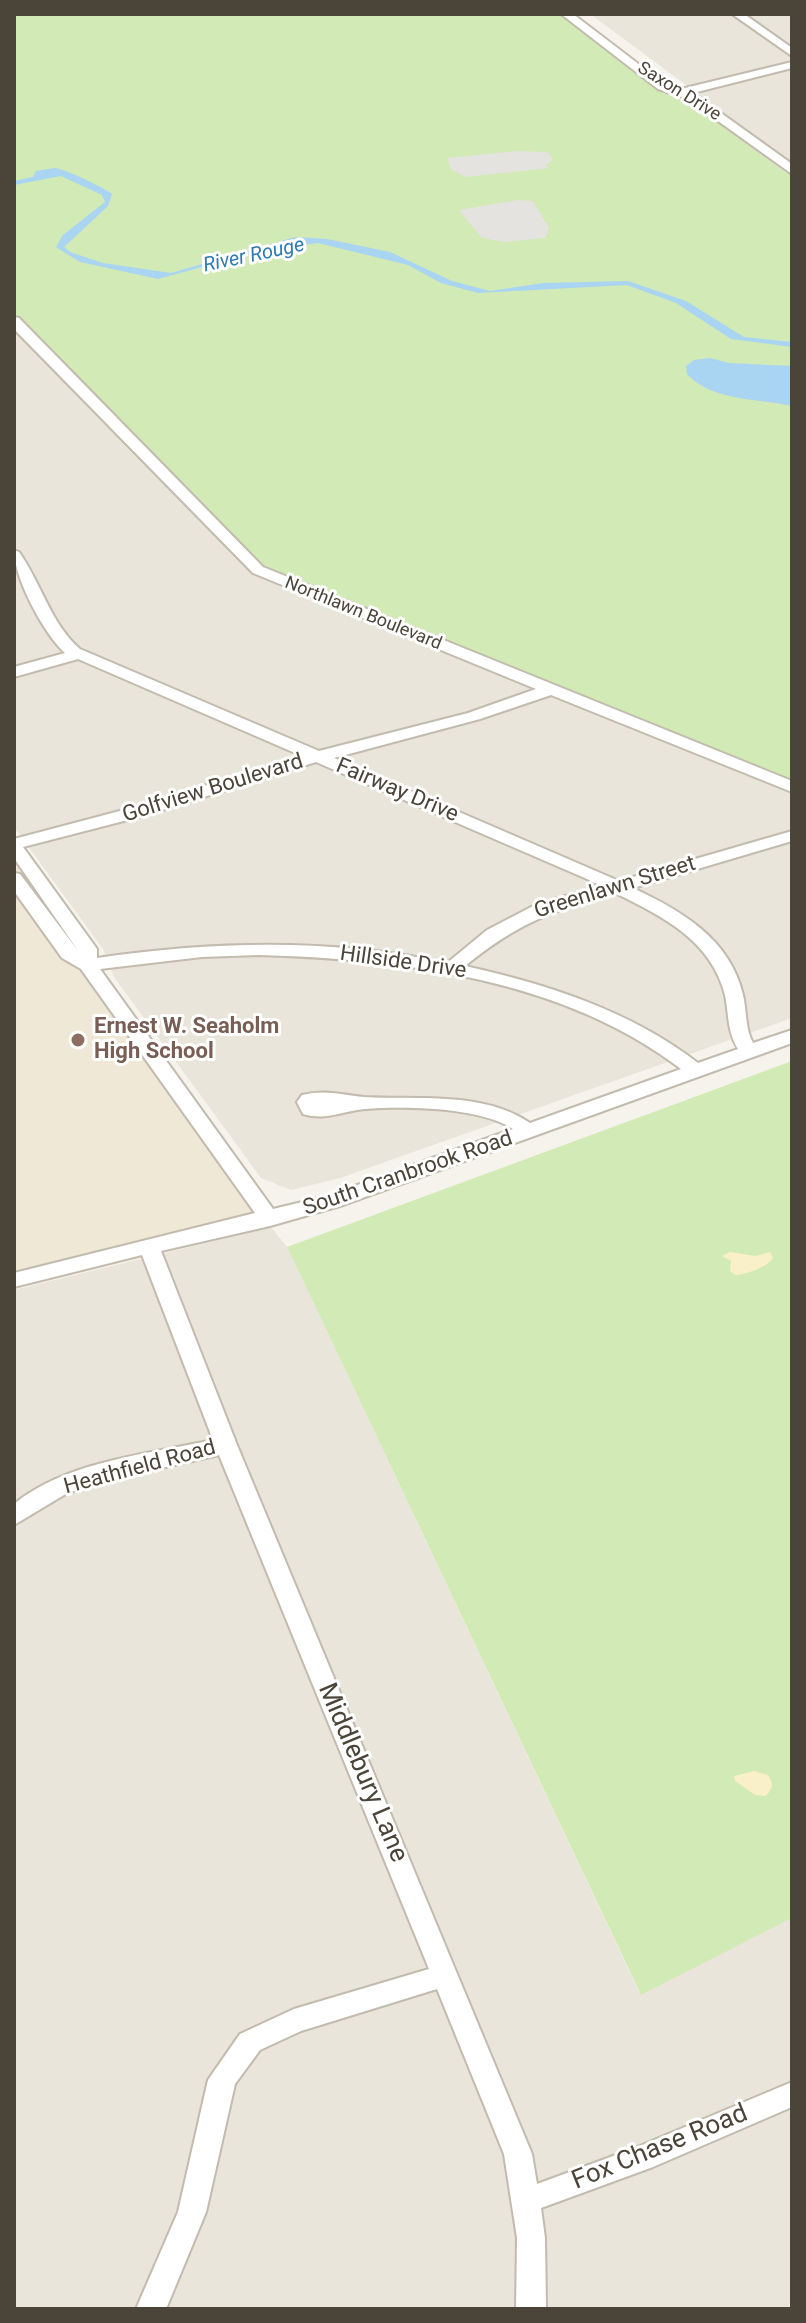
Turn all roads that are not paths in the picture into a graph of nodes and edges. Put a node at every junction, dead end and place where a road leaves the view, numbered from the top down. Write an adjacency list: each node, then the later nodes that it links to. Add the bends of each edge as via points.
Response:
1 (566, 14): 5 (street, Saxon Drive, via 662,87)
2 (737, 14): 3 (street)
3 (792, 53)
4 (792, 65): 5 (street)
5 (681, 93): 6 (street, Saxon Drive)
6 (792, 170)
7 (14, 321): 11 (street, Northlawn Boulevard, via 258,570)
8 (14, 555): 9 (street, Fairway Drive, via 60,640)
9 (79, 654): 10 (street); 12 (street, Fairway Drive)
10 (14, 672)
11 (549, 690): 12 (street, Golfview Boulevard, via 516,704); 13 (street, Northlawn Boulevard)
12 (318, 757): 15 (street, Golfview Boulevard); 17 (street, Fairway Drive)
13 (792, 787)
14 (792, 836): 17 (street, Greenlawn Street)
15 (14, 845): 18 (street, via 88,949)
16 (14, 878): 18 (street, via 68,954)
17 (616, 886): 19 (street, Greenlawn Street, via 528,914); 21 (street, Fairway Drive, via 679,919 715,953 731,984 739,1035)
18 (88, 965): 19 (street, Hillside Drive, via 287,950); 25 (street)
19 (452, 968): 22 (street, Hillside Drive, via 607,1017 654,1040)
20 (792, 1036): 21 (street, South Cranbrook Road)
21 (749, 1052): 22 (street, South Cranbrook Road)
22 (696, 1071): 24 (street, South Cranbrook Road)
23 (362, 1103): 24 (street, via 487,1113 511,1118)
24 (530, 1132): 25 (street, South Cranbrook Road)
25 (270, 1219): 26 (street, South Cranbrook Road)
26 (149, 1247): 27 (street, South Cranbrook Road); 28 (street, Middlebury Lane)
27 (14, 1280)
28 (226, 1445): 29 (street, Heathfield Road, via 66,1485 39,1496); 30 (street, Middlebury Lane)
29 (14, 1517)
30 (446, 1975): 32 (street, Middlebury Lane, via 518,2154); 33 (street, via 294,2021 250,2042 222,2080 192,2212)
31 (792, 2094): 32 (street, Fox Chase Road, via 643,2158)
32 (527, 2200): 34 (street, Middlebury Lane)
33 (151, 2309)
34 (531, 2309)

